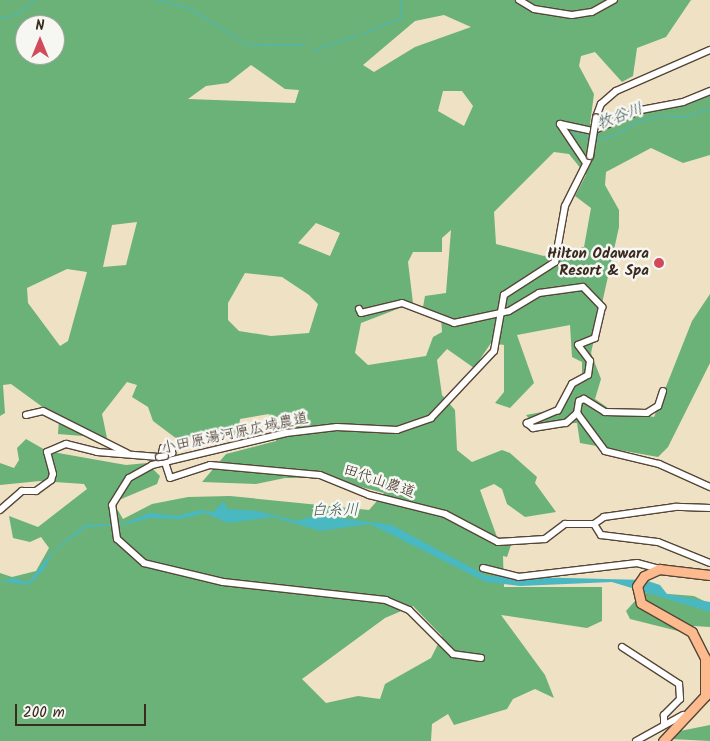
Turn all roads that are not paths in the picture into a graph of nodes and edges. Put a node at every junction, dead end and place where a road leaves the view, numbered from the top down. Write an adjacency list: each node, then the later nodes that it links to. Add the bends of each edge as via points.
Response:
1 (519, 0): 2 (street, via 534,10 572,15 592,12)
2 (614, 0)
3 (710, 50): 5 (street, 小田原湯河原広域農道, bridge, via 616,91 601,104)
4 (710, 92): 5 (street, via 683,102 641,110 592,131 560,124)
5 (586, 163): 7 (street, 小田原湯河原広域農道, via 565,206 555,262 510,288)
6 (359, 309): 7 (street, via 361,313 402,303 449,324)
7 (498, 315): 9 (street, via 533,295 568,286 583,286 600,302 595,338 578,345 590,360 587,377 572,384 558,410 526,423 533,428 566,423); 12 (street, 小田原湯河原広域農道, via 494,351 445,406 420,424 396,430 307,430)
8 (663, 391): 9 (street, via 658,406 647,413 605,412 584,399 579,401)
9 (577, 414): 13 (street, via 605,451 659,464)
10 (26, 415): 11 (street, via 43,412 114,449)
11 (142, 458): 12 (street); 15 (street, via 70,444 49,450 46,458 53,477 36,491 22,491)
12 (162, 458): 16 (street, 田代山農道, via 168,476 174,479 204,466 320,475 369,495 445,514 498,542 545,539 565,524); 22 (street, 小田原湯河原広域農道, via 139,471 118,491 111,513 117,539 129,554 162,570 239,585 386,600 409,610 452,654)
13 (710, 487)
14 (710, 508): 16 (street, via 675,507 604,517)
15 (0, 510)
16 (594, 524): 17 (street, via 601,535 658,542)
17 (710, 562)
18 (483, 568): 19 (street, via 518,577 637,564)
19 (659, 569): 20 (main road); 23 (main road, via 644,576 636,594 645,607 692,632 703,648 706,688)
20 (710, 575)
21 (622, 647): 24 (street, via 679,684 680,699 661,720)
22 (481, 658)
23 (696, 708): 24 (street); 26 (main road)
24 (664, 725): 25 (street)
25 (636, 741)
26 (663, 741)

